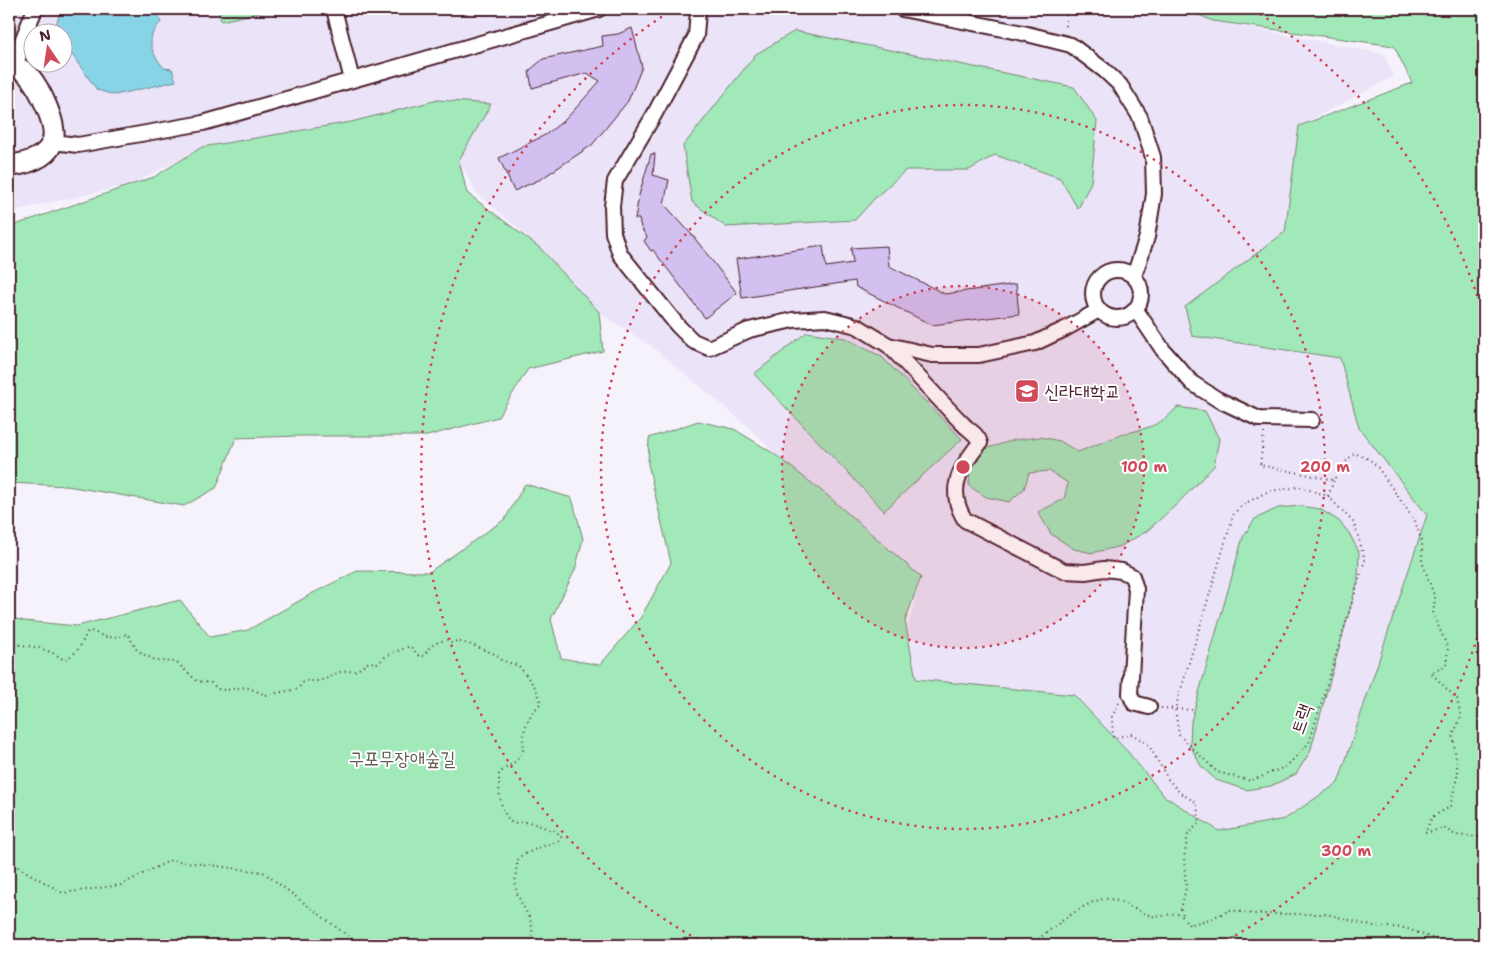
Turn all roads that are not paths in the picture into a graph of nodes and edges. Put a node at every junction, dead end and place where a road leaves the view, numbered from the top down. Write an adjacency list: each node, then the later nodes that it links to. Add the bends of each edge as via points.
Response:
1 (35, 9): 6 (street)
2 (334, 9): 7 (street)
3 (599, 9): 7 (street)
4 (697, 9): 13 (street, via 696,36 615,182 613,233 620,254 678,326 693,341 709,348 749,330 793,320 825,318 858,326)
5 (902, 9): 10 (street, via 1071,45 1120,85 1140,117 1153,157 1154,194 1150,220)
6 (12, 67): 8 (street, via 28,76 42,99 54,126)
7 (352, 80): 8 (street, via 203,123 78,145)
8 (53, 142): 9 (street, via 43,155 27,163)
9 (9, 166)
10 (1134, 276): 11 (street, via 1116,270 1099,278 1093,296); 12 (street, via 1142,293)
11 (1099, 310): 12 (street, via 1119,318); 13 (street, via 1035,343 979,355 932,355)
12 (1136, 310): 14 (street, via 1163,350 1192,383 1217,399 1259,419)
13 (888, 345): 15 (street, via 963,425 978,436 980,443 960,470 956,486 957,508 965,520 1064,571 1104,569 1132,576 1136,589 1130,694 1134,703)
14 (1312, 420)
15 (1149, 707)

